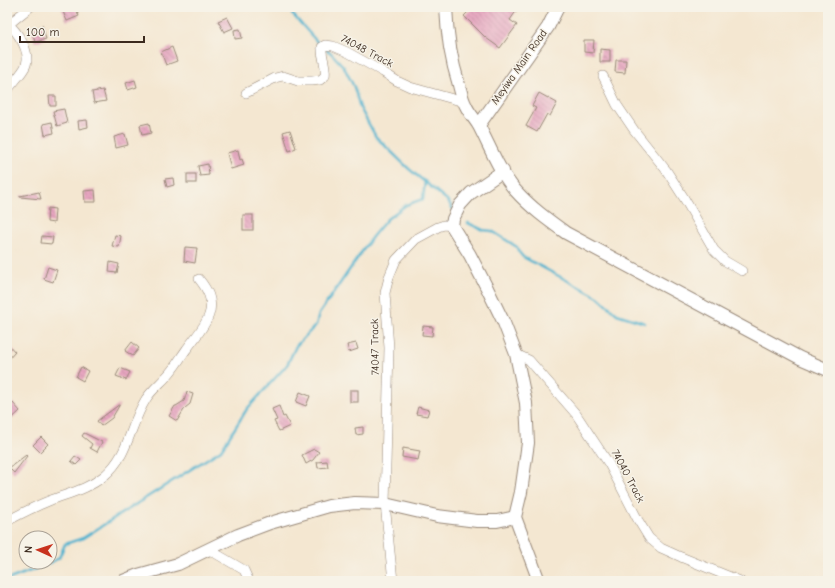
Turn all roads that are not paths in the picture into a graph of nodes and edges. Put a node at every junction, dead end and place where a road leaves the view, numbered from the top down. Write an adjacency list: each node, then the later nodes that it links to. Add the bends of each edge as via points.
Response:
1 (30, 7): 4 (street)
2 (446, 7): 8 (street, via 450,48)
3 (558, 7): 9 (street, Meyiwa Main Road, via 548,27)
4 (8, 23): 6 (street, via 18,35 27,56 26,65)
5 (603, 76): 12 (street, via 617,105 666,170 714,250 725,261)
6 (7, 91)
7 (246, 93): 8 (street, 74048 Track, via 283,76 298,81 320,80 325,76 326,70 321,54 322,47 329,45 347,52 397,82)
8 (464, 102): 9 (street)
9 (478, 126): 10 (street)
10 (503, 171): 11 (street, via 471,193 460,205); 15 (street, via 514,189 528,203 566,233 800,358)
11 (452, 222): 14 (street, via 488,288); 16 (street, 74047 Track, via 416,239 396,260 385,293 389,348)
12 (742, 271)
13 (198, 278): 18 (street, via 210,297 209,315 172,370 146,399 124,451 114,465 105,475 86,488)
14 (516, 354): 17 (street, via 526,403 528,443); 24 (street, 74040 Track, via 529,360 576,414 609,464 649,538 661,548)
15 (828, 370)
16 (385, 504): 17 (street, via 437,516 477,521 497,521); 19 (street, via 355,503 329,506 244,532); 22 (street, 74047 Track)
17 (515, 517): 23 (street)
18 (7, 520)
19 (208, 549): 20 (street, via 178,564); 21 (street, via 244,570)
20 (123, 581)
21 (249, 581)
22 (393, 581)
23 (539, 581)
24 (740, 581)

